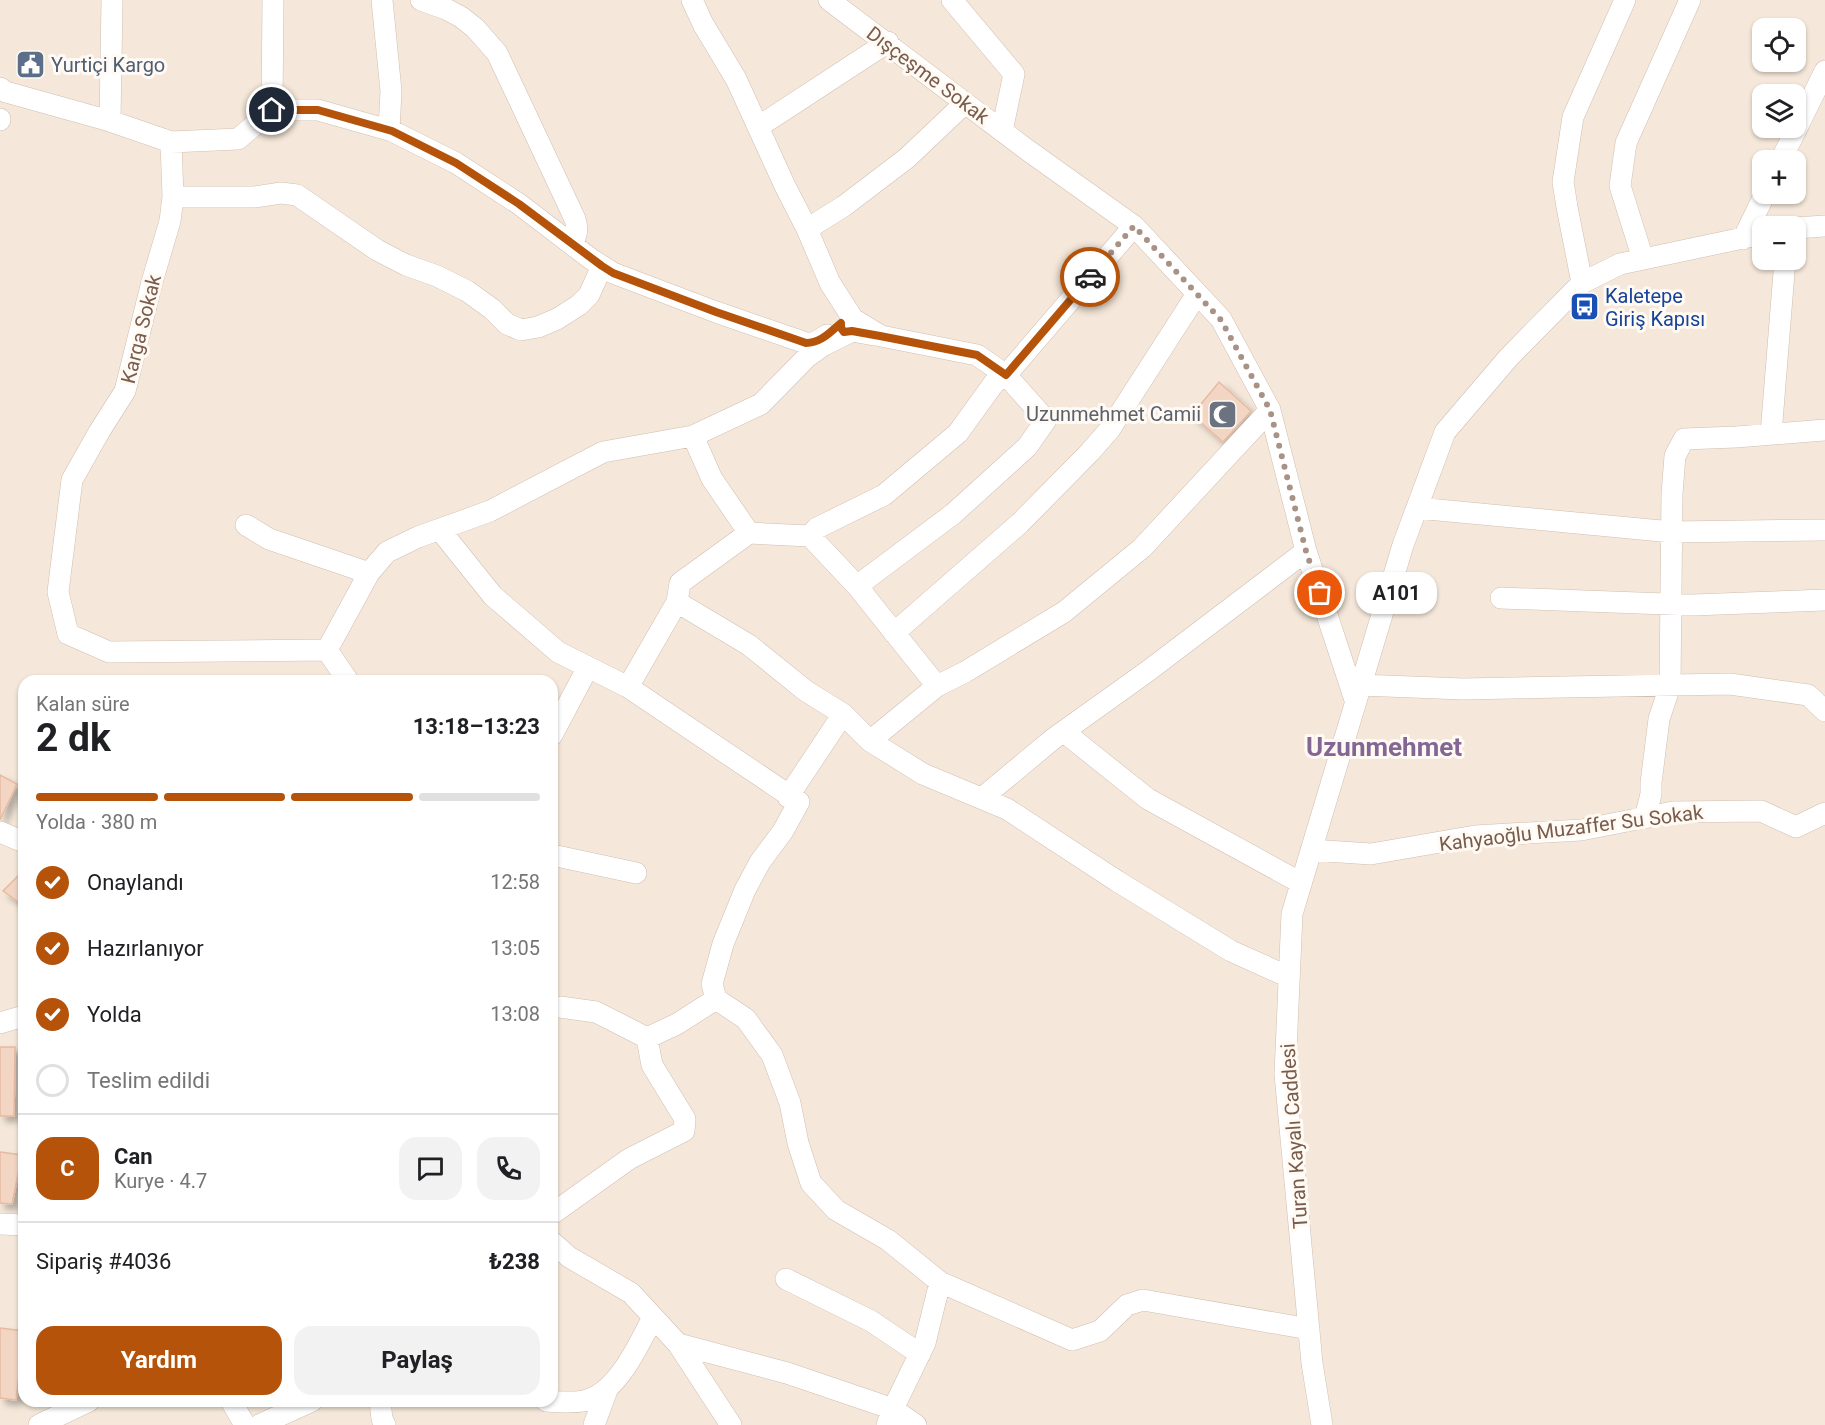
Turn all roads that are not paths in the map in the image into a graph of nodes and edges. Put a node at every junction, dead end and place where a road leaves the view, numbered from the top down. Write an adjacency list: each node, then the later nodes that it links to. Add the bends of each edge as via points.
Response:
1 (111, 0): 15 (street)
2 (273, 0): 14 (street)
3 (382, 0): 17 (street, via 391,91)
4 (421, 0): 27 (street, via 461,17 497,53 575,219 577,229)
5 (692, 0): 16 (street)
6 (830, 0): 10 (street, Dışçeşme Sokak)
7 (952, 0): 18 (street, via 1014,74)
8 (1625, 0): 31 (street, via 1573,117 1563,182)
9 (1690, 0): 28 (street, via 1626,143 1620,186)
10 (887, 42): 13 (street, Dışçeşme Sokak); 16 (street)
11 (1825, 71): 20 (street)
12 (0, 88): 15 (street)
13 (965, 103): 18 (street, Dışçeşme Sokak); 25 (street, via 907,158)
14 (272, 110): 17 (street, via 318,110); 19 (street, via 238,140)
15 (110, 121): 19 (street)
16 (758, 127): 25 (street)
17 (389, 130): 27 (street, via 456,163)
18 (1002, 131): 22 (street, Dışçeşme Sokak)
19 (171, 142): 21 (street, Karga Sokak)
20 (1786, 150)
21 (173, 197): 29 (street, via 297,195 377,250 467,291 507,324 521,330 557,319 579,305 589,295); 55 (street, Karga Sokak, via 125,391 72,480 58,592 68,634 109,652)
22 (1134, 226): 32 (street, Dışçeşme Sokak); 35 (street)
23 (1825, 226): 24 (street)
24 (1806, 227)
25 (807, 229): 33 (street)
26 (1752, 236): 28 (street, Turan Kayalı Caddesi)
27 (572, 244): 29 (street)
28 (1643, 259): 31 (street, Turan Kayalı Caddesi, via 1620,264)
29 (602, 266): 34 (street)
30 (1784, 270): 38 (street)
31 (1582, 283): 40 (street, Turan Kayalı Caddesi, via 1509,357 1445,432)
32 (1197, 294): 36 (street, Dışçeşme Sokak, via 1221,320); 54 (street, via 1110,429 1090,452 1020,523)
33 (848, 324): 34 (street, via 824,345); 35 (street, via 880,336 977,355)
34 (807, 350): 39 (street, via 761,404)
35 (1006, 375): 46 (street, via 994,383 958,433 884,495 817,528); 49 (street, via 1046,420 1034,438 953,514)
36 (1270, 410): 47 (street, Dışçeşme Sokak); 58 (street, via 1142,548 1064,612)
37 (1825, 430): 38 (street)
38 (1771, 434): 44 (street, via 1684,439 1675,456)
39 (693, 436): 42 (street, via 603,452 490,511); 45 (street, via 712,479)
40 (1417, 508): 44 (street); 61 (street, Turan Kayalı Caddesi)
41 (246, 525): 48 (street, via 269,539)
42 (440, 530): 48 (street, via 387,552); 56 (street, via 494,596 558,652)
43 (1825, 530): 44 (street)
44 (1672, 532): 53 (street)
45 (749, 533): 46 (street); 52 (street, via 680,583)
46 (810, 536): 49 (street)
47 (1306, 551): 61 (street, Dışçeşme Sokak); 65 (street)
48 (369, 573): 55 (street)
49 (857, 586): 54 (street)
50 (1501, 598): 53 (street)
51 (1825, 600): 53 (street)
52 (676, 602): 60 (street); 63 (street, via 749,645 806,691)
53 (1671, 604): 59 (street)
54 (894, 633): 58 (street)
55 (327, 650): 57 (street)
56 (588, 667): 60 (street); 64 (street)
57 (344, 675)
58 (937, 686): 66 (street)
59 (1670, 686): 61 (street); 62 (street, via 1730,684 1808,695); 70 (street, via 1659,719)
60 (628, 687): 67 (street)
61 (1358, 692): 73 (street, Turan Kayalı Caddesi)
62 (1825, 711)
63 (843, 714): 66 (street); 67 (street)
64 (558, 724)
65 (1064, 732): 68 (street); 76 (street, via 1148,799)
66 (870, 741): 68 (street, via 923,774)
67 (788, 796): 78 (street, via 799,802 745,890 712,984)
68 (982, 798): 77 (street, via 1007,809 1231,951)
69 (1825, 813): 70 (street, Kahyaoğlu Muzaffer Su Sokak, via 1796,827 1761,811 1673,812)
70 (1645, 818): 73 (street, Kahyaoğlu Muzaffer Su Sokak, via 1581,830 1475,836 1371,854)
71 (0, 832): 72 (street)
72 (18, 840)
73 (1311, 850): 76 (street, Turan Kayalı Caddesi)
74 (558, 856): 75 (street)
75 (636, 873)
76 (1301, 883): 77 (street, Turan Kayalı Caddesi, via 1292,914)
77 (1289, 977): 90 (street, Turan Kayalı Caddesi, via 1285,1074)
78 (716, 999): 82 (street); 88 (street, via 746,1019 771,1055 790,1103 811,1183 836,1210 888,1240)
79 (560, 1007): 82 (street, via 596,1012)
80 (18, 1018): 81 (street)
81 (0, 1023)
82 (647, 1038): 83 (street, via 652,1065 685,1119 684,1131 629,1159)
83 (558, 1210)
84 (0, 1224): 85 (street)
85 (18, 1225)
86 (558, 1247): 89 (street, via 631,1293)
87 (786, 1279): 92 (street, via 871,1321)
88 (940, 1282): 90 (street, via 1072,1340 1100,1331 1127,1305 1143,1300); 92 (street)
89 (653, 1317): 91 (street); 93 (street, via 634,1354)
90 (1309, 1329): 107 (street, Turan Kayalı Caddesi)
91 (678, 1344): 99 (street, via 787,1373); 105 (street)
92 (920, 1354): 99 (street)
93 (607, 1390): 94 (street, via 585,1401); 104 (street)
94 (558, 1402)
95 (76, 1407): 100 (street)
96 (234, 1407): 101 (street)
97 (299, 1407): 102 (street)
98 (378, 1407): 103 (street)
99 (890, 1417): 106 (street)
100 (39, 1425)
101 (245, 1425)
102 (259, 1425)
103 (385, 1425)
104 (594, 1425)
105 (731, 1425)
106 (916, 1425)
107 (1322, 1425)

